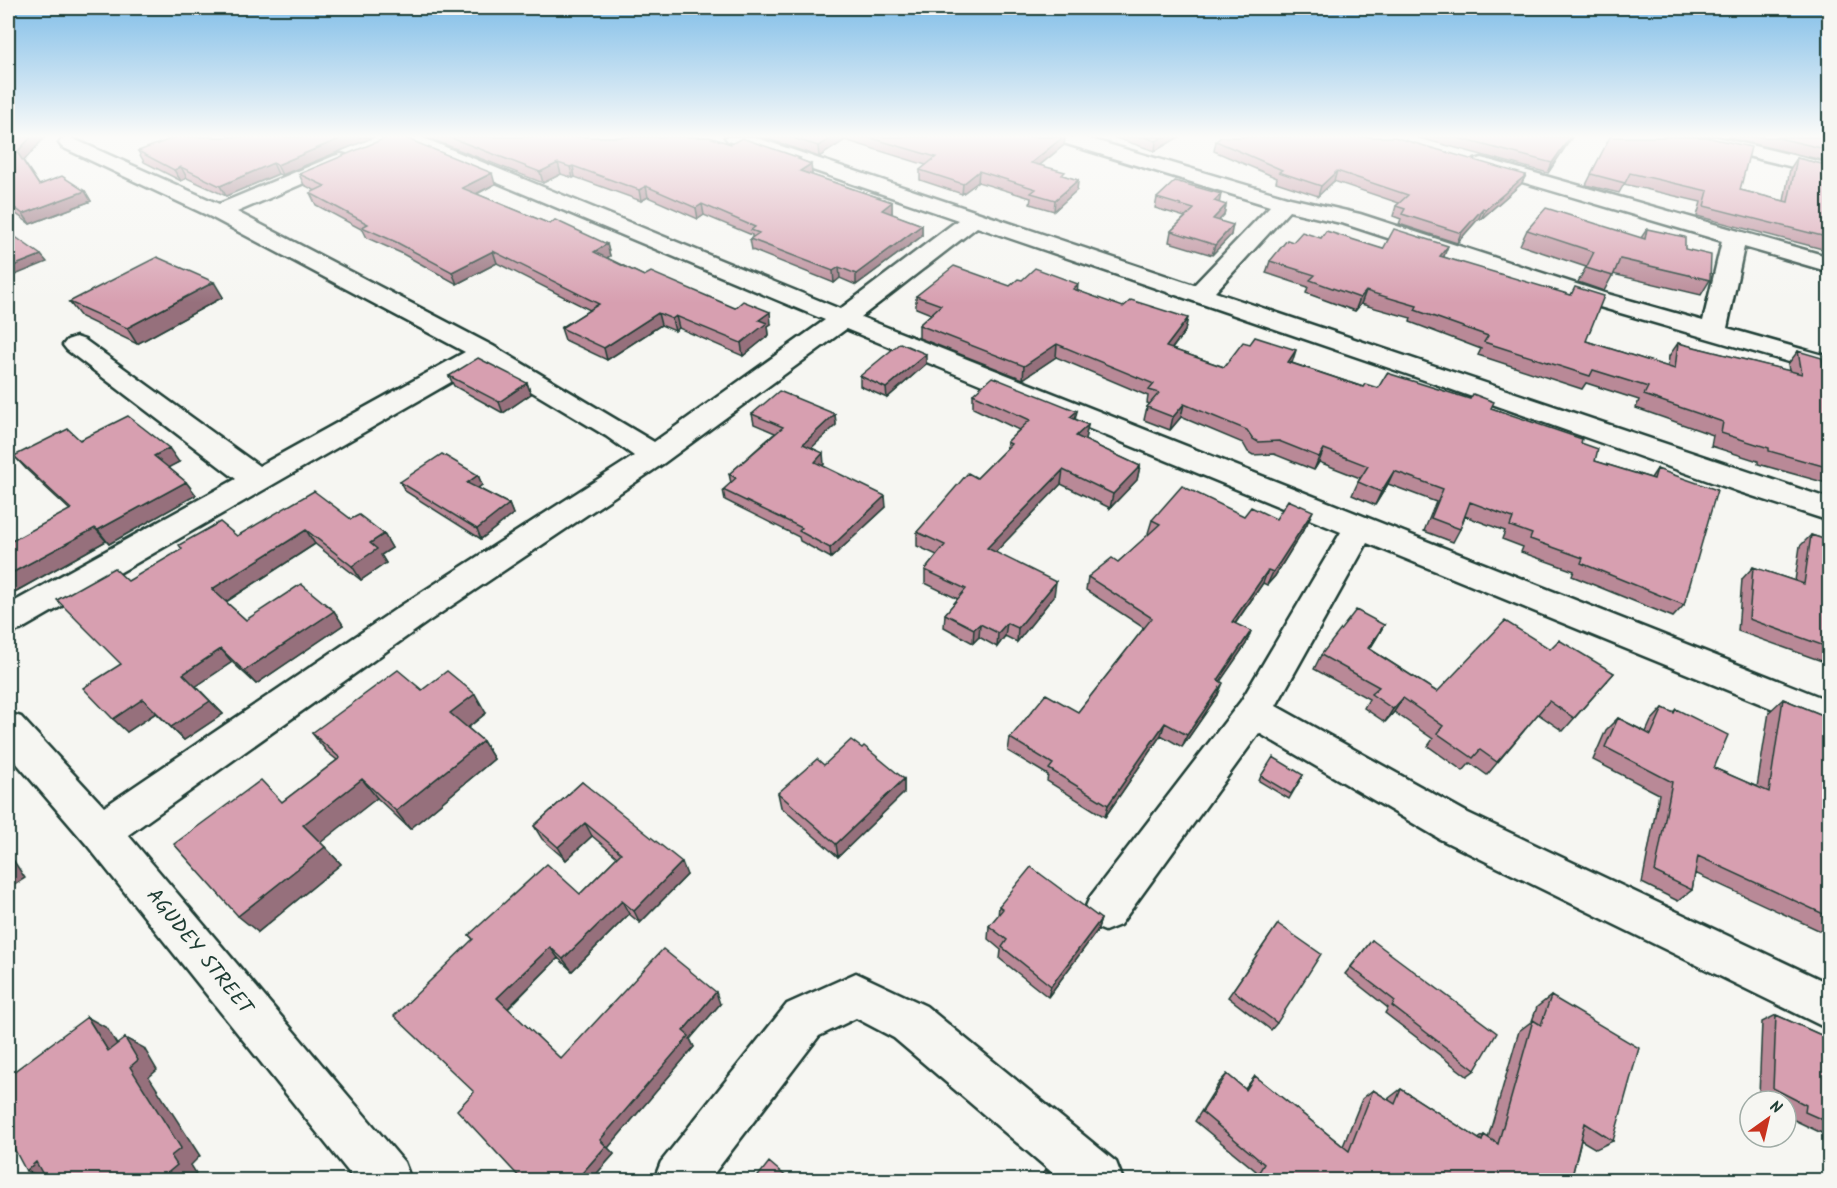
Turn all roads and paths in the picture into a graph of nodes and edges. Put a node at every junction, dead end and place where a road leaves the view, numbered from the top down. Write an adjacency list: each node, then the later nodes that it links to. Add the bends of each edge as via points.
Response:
1 (177, 192): 8 (street)
2 (265, 192): 8 (street)
3 (529, 192): 13 (street)
4 (902, 192): 9 (street)
5 (1249, 192): 7 (street)
6 (1578, 192): 10 (street)
7 (1284, 203): 12 (street); 14 (street, via 1352,219)
8 (219, 212): 16 (street)
9 (976, 217): 12 (street); 13 (street)
10 (1734, 239): 11 (street); 14 (street)
11 (1830, 265)
12 (1198, 295): 20 (street)
13 (843, 320): 18 (street); 21 (street)
14 (1713, 332): 17 (street)
15 (76, 345): 19 (street)
16 (484, 352): 18 (street); 19 (street)
17 (1830, 366)
18 (654, 456): 26 (street, via 414,614)
19 (257, 480): 22 (street)
20 (1830, 510)
21 (1359, 529): 23 (street); 24 (street)
22 (8, 621)
23 (1254, 712): 27 (street); 28 (street, via 1454,826)
24 (1830, 717)
25 (8, 728): 26 (street, AGUDEY STREET)
26 (101, 832): 29 (street, AGUDEY STREET)
27 (1105, 911)
28 (1830, 1008)
29 (386, 1180)
30 (679, 1180): 31 (street, via 803,1020 856,995 910,1022)
31 (1098, 1180)

